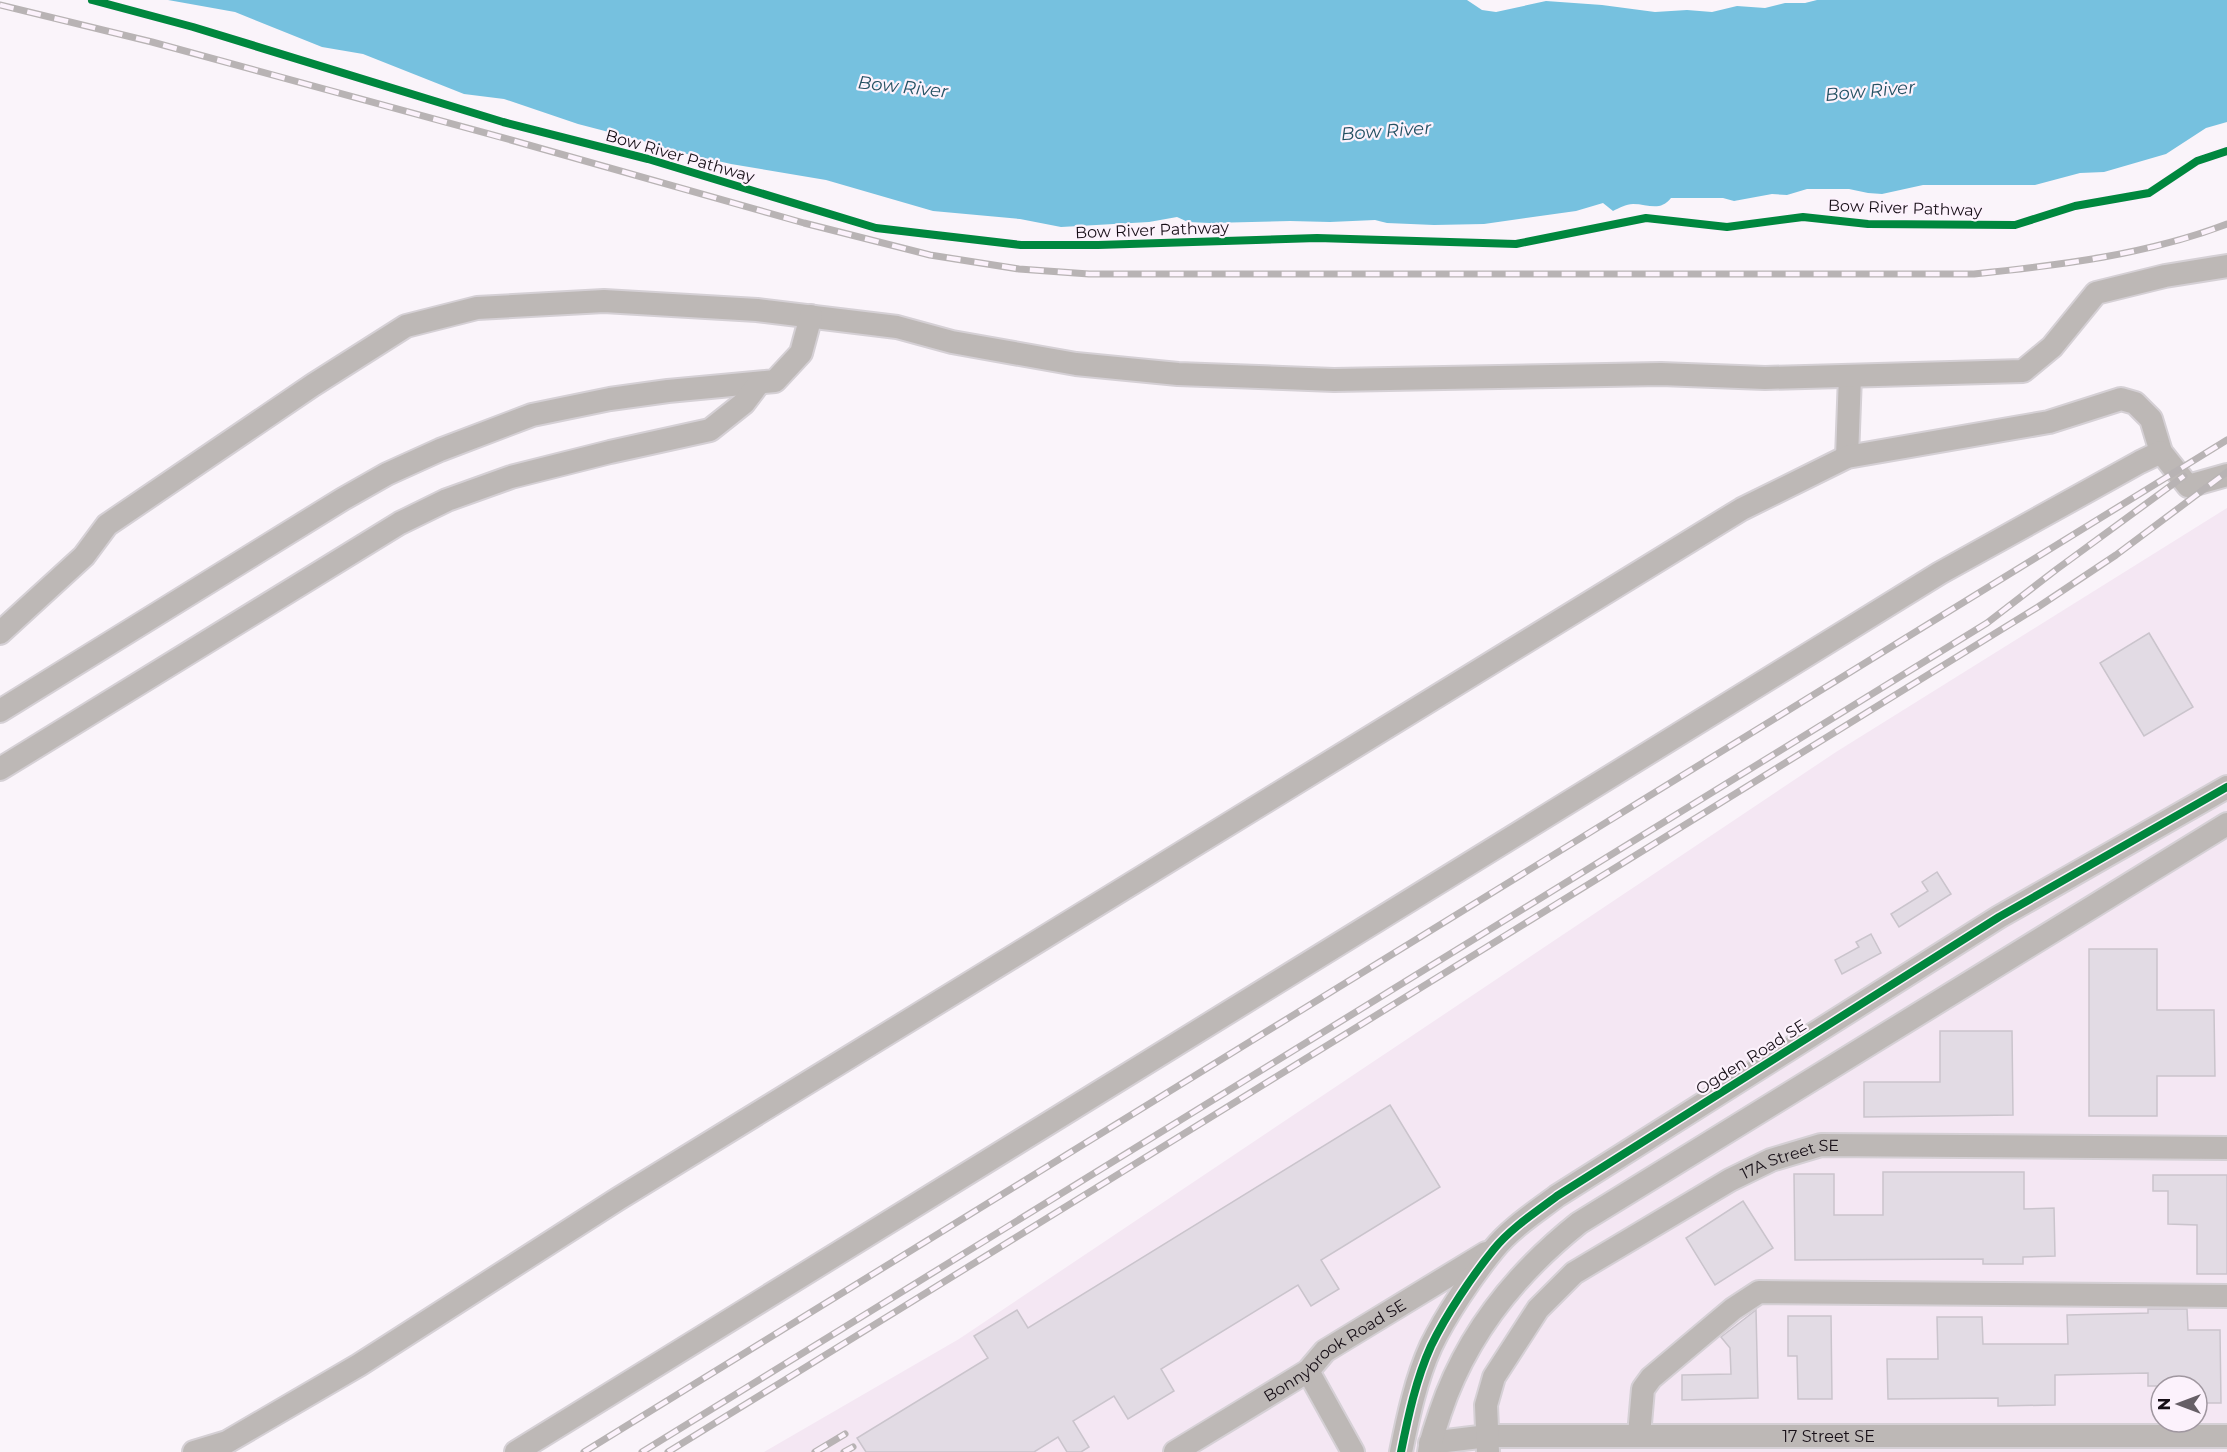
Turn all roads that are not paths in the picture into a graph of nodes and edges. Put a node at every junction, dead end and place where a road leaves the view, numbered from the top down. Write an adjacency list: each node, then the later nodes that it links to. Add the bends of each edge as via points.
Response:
1 (2227, 266): 3 (street, via 2096,293 2052,347 2023,371)
2 (811, 316): 3 (street, via 897,327 963,344 1076,364 1178,374 1334,380 1661,374); 4 (street, via 801,353 775,381); 8 (street, via 604,302 477,308 406,326 107,525 84,556)
3 (1850, 376): 6 (street)
4 (759, 383): 9 (street, via 610,399 532,415 440,450 343,499); 10 (street, via 744,403 710,430 511,477 447,500 400,523)
5 (2161, 452): 6 (street, via 2151,420 2134,404 2121,399 2049,422); 7 (street, via 2188,486); 24 (street, via 1940,573)
6 (1847, 457): 23 (street, via 1742,509 638,1186 298,1402 227,1442)
7 (2227, 475)
8 (0, 633)
9 (0, 711)
10 (0, 769)
11 (2227, 787): 14 (street, Ogden Road SE, via 1989,923 1557,1196)
12 (2227, 824): 22 (street, via 1562,1237 1509,1288 1475,1336 1450,1385)
13 (2227, 1148): 20 (street, 17A Street SE, via 1821,1145 1772,1160 1730,1180 1574,1273 1538,1309 1494,1377 1486,1405)
14 (1494, 1248): 16 (street, Bonnybrook Road SE, via 1325,1351); 27 (street, Ogden Road SE, via 1431,1347 1410,1407)
15 (2227, 1296): 17 (street, via 1759,1292 1732,1309 1651,1378 1643,1389)
16 (1308, 1371): 25 (street, Bonnybrook Road SE); 26 (street)
17 (1639, 1435): 19 (street, 17 Street SE); 21 (street, 17 Street SE)
18 (2227, 1436): 19 (street, 17 Street SE)
19 (1874, 1443)
20 (1488, 1444): 21 (street, 17 Street SE); 22 (street, 17 Street SE)
21 (1545, 1444)
22 (1429, 1448)
23 (194, 1452)
24 (516, 1452)
25 (1175, 1452)
26 (1353, 1452)
27 (1401, 1452)

